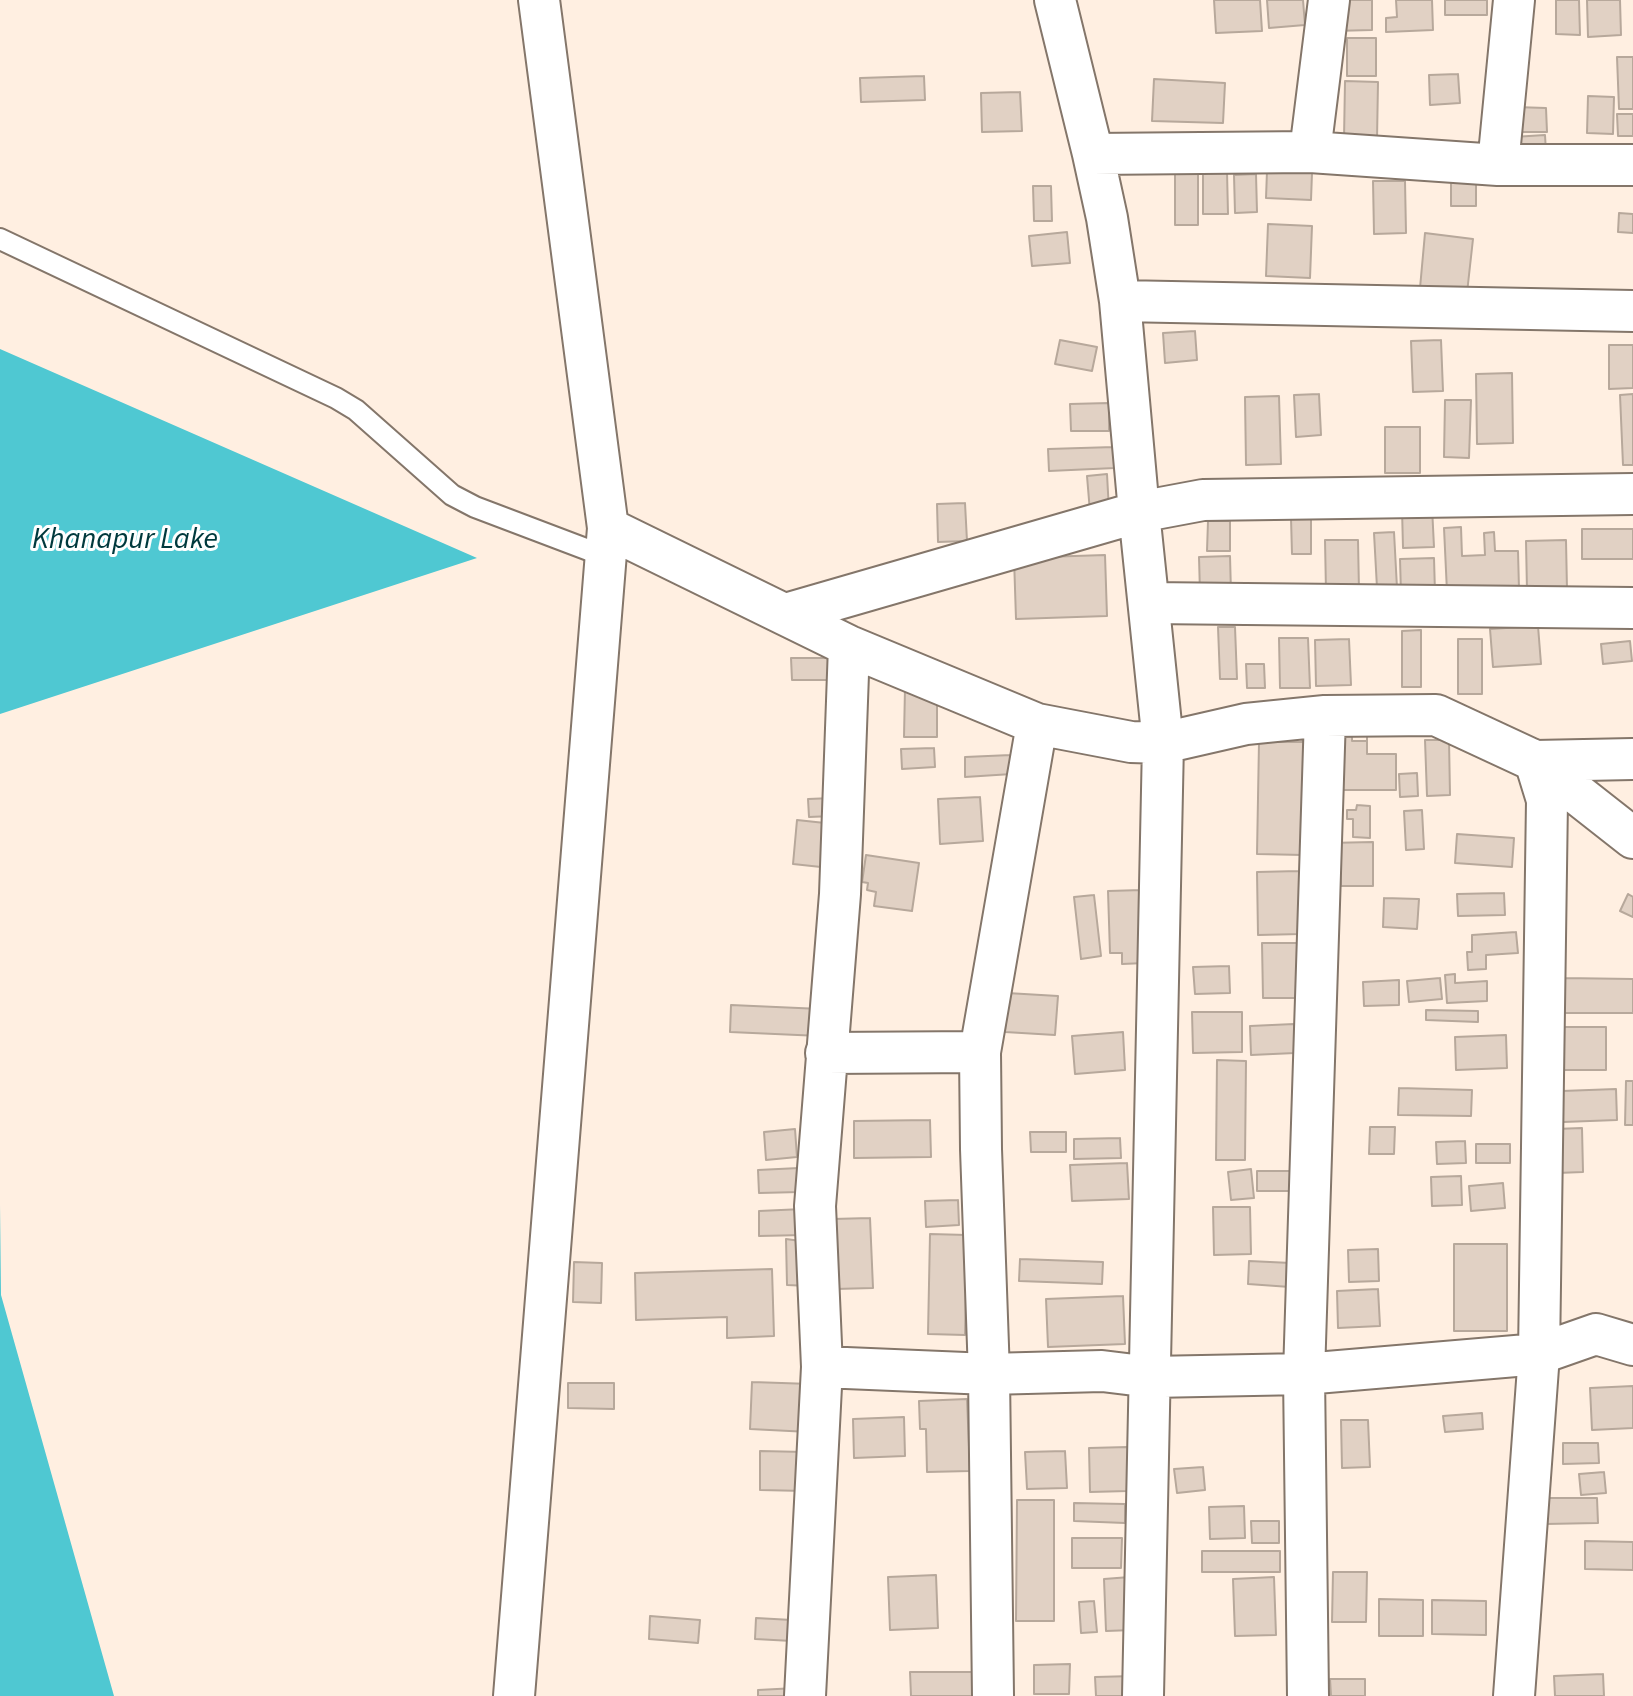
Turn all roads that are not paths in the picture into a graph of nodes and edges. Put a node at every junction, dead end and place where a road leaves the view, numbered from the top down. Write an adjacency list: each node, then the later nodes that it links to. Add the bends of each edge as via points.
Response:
1 (539, 0): 14 (street)
2 (1055, 0): 6 (street)
3 (1329, 0): 5 (street)
4 (1514, 0): 7 (street)
5 (1310, 152): 6 (street); 7 (street)
6 (1093, 154): 10 (street)
7 (1498, 165): 8 (street)
8 (1633, 165)
9 (0, 239): 14 (lane, via 336,398 463,501)
10 (1120, 301): 11 (street); 13 (street)
11 (1633, 311)
12 (1633, 494): 13 (street, via 1230,498)
13 (1139, 512): 15 (street); 17 (street)
14 (608, 542): 17 (street); 33 (street)
15 (1149, 603): 16 (street); 21 (street)
16 (1633, 608)
17 (786, 614): 18 (street)
18 (849, 646): 20 (street); 26 (street, via 840,894)
19 (1325, 716): 21 (street, via 1246,724); 23 (street, via 1436,715); 31 (street)
20 (1037, 724): 21 (street); 25 (street)
21 (1163, 743): 32 (street)
22 (1633, 759): 23 (street)
23 (1535, 761): 24 (street); 28 (street, via 1547,800)
24 (1633, 838)
25 (980, 1052): 26 (street); 30 (street)
26 (826, 1053): 29 (street, via 815,1206)
27 (1633, 1345): 28 (street, via 1596,1334)
28 (1539, 1354): 31 (street); 38 (street)
29 (822, 1367): 30 (street); 34 (street)
30 (989, 1374): 32 (street, via 1102,1371); 35 (street)
31 (1304, 1374): 32 (street); 37 (street)
32 (1151, 1377): 36 (street)
33 (514, 1696)
34 (805, 1696)
35 (993, 1696)
36 (1143, 1696)
37 (1308, 1696)
38 (1514, 1696)

